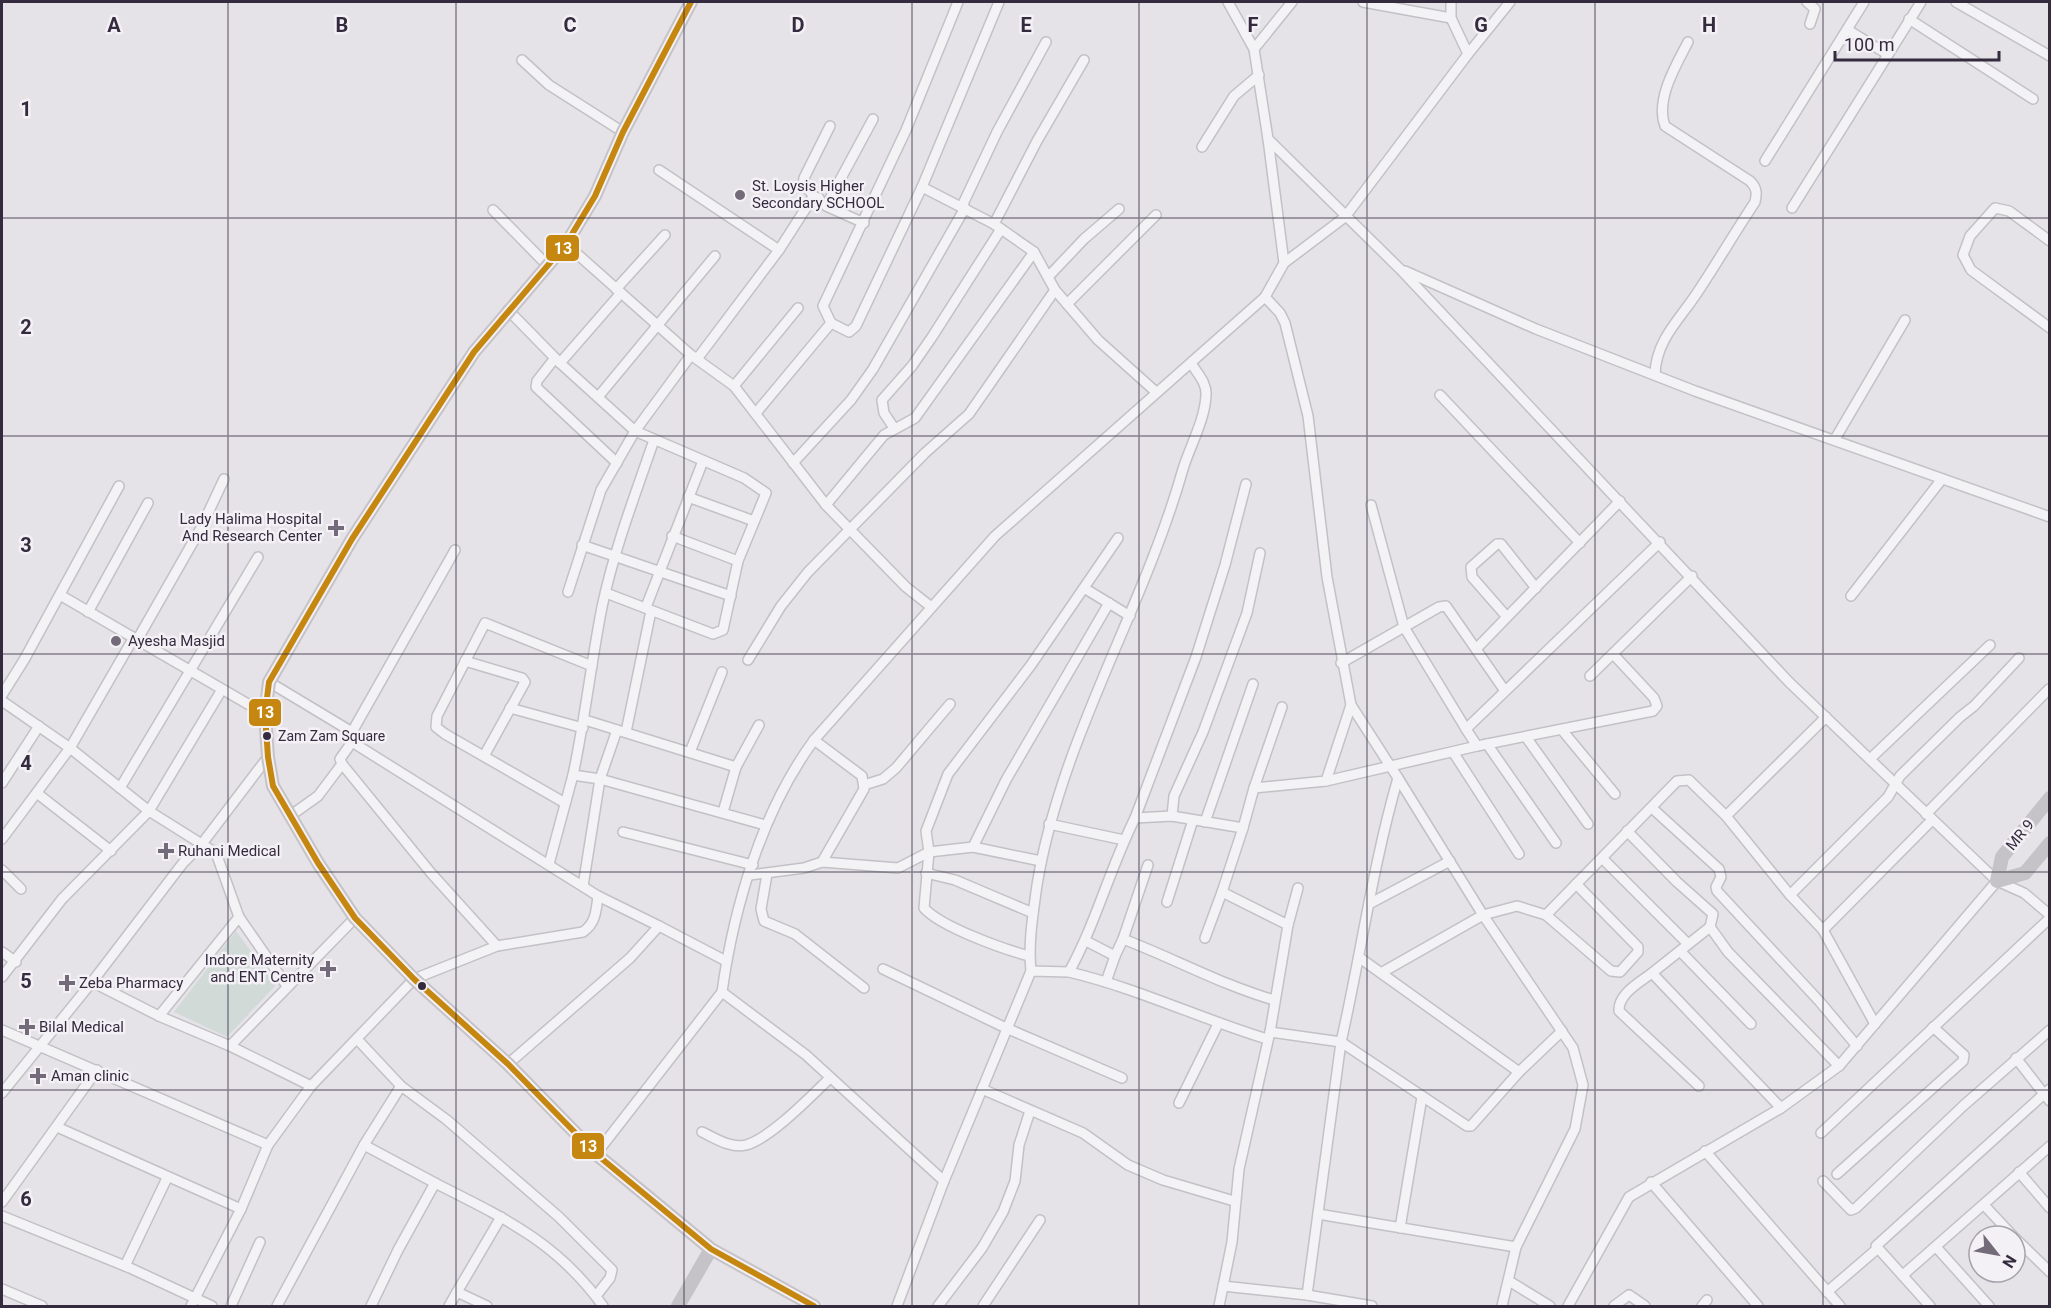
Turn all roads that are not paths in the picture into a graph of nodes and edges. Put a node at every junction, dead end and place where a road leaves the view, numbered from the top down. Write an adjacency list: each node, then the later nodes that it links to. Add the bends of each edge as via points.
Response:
1 (691, 2): 29 (main road)
2 (958, 2): 43 (street)
3 (999, 2): 34 (street)
4 (1228, 2): 19 (street)
5 (1292, 2): 19 (street)
6 (1363, 2): 13 (street)
7 (1451, 2): 13 (street)
8 (1510, 2): 20 (street)
9 (1807, 2): 15 (street, via 1815,9)
10 (1864, 2): 16 (street)
11 (1921, 2): 14 (street)
12 (1956, 2): 22 (street)
13 (1451, 18): 20 (street)
14 (1909, 19): 21 (street); 26 (street)
15 (1810, 24)
16 (1848, 30): 21 (street); 32 (street)
17 (1046, 42): 37 (street, via 997,132)
18 (1688, 42): 68 (street, via 1660,115 1665,126 1750,181 1757,195 1698,293 1667,332)
19 (1254, 49): 25 (street)
20 (1468, 54): 42 (street)
21 (1887, 54): 38 (street)
22 (2049, 56)
23 (522, 60): 29 (street, via 549,85)
24 (1084, 60): 44 (street, via 1037,141)
25 (1259, 75): 30 (street); 31 (street, via 1226,106)
26 (2033, 99)
27 (873, 119): 36 (street)
28 (830, 126): 35 (street, via 804,178 803,184)
29 (623, 132): 47 (main road, via 595,196)
30 (1268, 139): 42 (street); 51 (street)
31 (1202, 147)
32 (1765, 161)
33 (659, 170): 48 (street)
34 (922, 187): 37 (street); 62 (street, via 856,326 849,332)
35 (815, 196): 36 (street); 48 (street)
36 (826, 206): 43 (street)
37 (964, 207): 44 (street); 80 (street, via 873,369 851,400)
38 (1792, 208)
39 (1119, 209): 54 (street)
40 (493, 210): 52 (street)
41 (1156, 214): 58 (street)
42 (1345, 217): 51 (street); 53 (street)
43 (864, 223): 62 (street, via 823,306)
44 (997, 226): 49 (street); 74 (street, via 932,337 882,400 884,413)
45 (665, 235): 56 (street)
46 (2049, 241): 64 (street, via 2010,211 1995,208 1970,236 1963,255 1971,270)
47 (566, 244): 52 (main road); 56 (street)
48 (779, 250): 65 (street)
49 (1034, 252): 54 (street); 74 (street, via 915,418)
50 (715, 256): 63 (street)
51 (1284, 263): 57 (street)
52 (547, 265): 60 (main road)
53 (1400, 269): 68 (street, via 1536,329); 86 (street)
54 (1048, 277): 55 (street)
55 (1055, 290): 58 (street); 92 (street, via 969,414)
56 (618, 291): 63 (street); 66 (street)
57 (1265, 297): 67 (street); 126 (street, via 1285,323 1308,416 1314,486)
58 (1067, 304): 70 (street, via 1098,340)
59 (798, 308): 69 (street)
60 (508, 310): 66 (street); 131 (main road, via 465,365 352,539)
61 (1905, 320): 76 (street)
62 (831, 323): 73 (street)
63 (658, 325): 65 (street); 72 (street)
64 (2049, 328)
65 (694, 357): 69 (street); 75 (street)
66 (558, 361): 72 (street); 79 (street, via 537,381 536,387)
67 (1191, 363): 70 (street); 116 (street, via 1205,385 1206,395 1170,518)
68 (1654, 374): 76 (street)
69 (734, 386): 73 (street)
70 (1156, 392): 113 (street, via 995,536)
71 (1440, 395): 96 (street)
72 (598, 397): 75 (street)
73 (756, 413): 80 (street)
74 (894, 428): 88 (street)
75 (635, 431): 77 (street); 79 (street)
76 (1835, 439): 82 (street)
77 (654, 441): 78 (street); 100 (street)
78 (703, 461): 85 (street); 91 (street, via 744,478 766,493)
79 (617, 463): 97 (street, via 601,490)
80 (793, 463): 88 (street)
81 (224, 479): 119 (street, via 201,528)
82 (1942, 479): 90 (street); 111 (street)
83 (1246, 484): 183 (street, via 1196,657)
84 (118, 486): 109 (street)
85 (688, 497): 91 (street); 93 (street)
86 (1620, 501): 95 (street); 96 (street)
87 (148, 502): 115 (street)
88 (826, 505): 92 (street)
89 (1371, 505): 118 (street)
90 (2049, 517)
91 (754, 521): 102 (street)
92 (848, 529): 113 (street); 124 (street, via 781,606)
93 (672, 536): 102 (street); 103 (street)
94 (1118, 538): 105 (street)
95 (1660, 542): 104 (street); 135 (street)
96 (1580, 543): 106 (street)
97 (582, 545): 100 (street); 107 (street)
98 (455, 550): 150 (street)
99 (1260, 553): 180 (street, via 1247,613 1203,732 1174,796)
100 (616, 555): 103 (street); 108 (street)
101 (258, 557): 129 (street)
102 (738, 561): 110 (street)
103 (659, 572): 110 (street); 114 (street)
104 (1692, 576): 122 (street); 143 (street, via 1789,682)
105 (1084, 588): 112 (street); 199 (street, via 948,774 926,831)
106 (1536, 588): 117 (street); 117 (street, via 1501,544 1472,567 1472,577)
107 (568, 592)
108 (606, 593): 114 (street); 127 (street)
109 (60, 595): 115 (street); 136 (street)
110 (731, 596): 114 (street, via 725,627 713,634)
111 (1851, 596)
112 (1109, 603): 116 (street); 197 (street, via 1006,780)
113 (930, 606): 152 (street)
114 (649, 609): 149 (street)
115 (88, 612): 119 (street)
116 (1130, 616): 186 (street, via 1075,747)
117 (1507, 617): 121 (street)
118 (1404, 627): 121 (street, via 1446,606); 126 (street); 147 (street)
119 (135, 640): 129 (street); 154 (street)
120 (1990, 645): 159 (street)
121 (1476, 649): 135 (street)
122 (1613, 654): 130 (street); 148 (street, via 1657,706 1653,711 1631,717)
123 (2019, 658): 168 (street)
124 (748, 660)
125 (465, 661): 127 (street, via 480,630 489,623); 141 (street, via 524,679); 157 (street, via 437,716 436,727)
126 (1341, 663): 139 (street)
127 (592, 666): 144 (street)
128 (722, 672): 155 (street)
129 (190, 673): 134 (street); 170 (street)
130 (1590, 676)
131 (269, 682): 142 (main road); 150 (street)
132 (1253, 684): 185 (street)
133 (2049, 688): 182 (street)
134 (221, 691): 142 (street); 177 (street)
135 (1505, 691): 147 (street)
136 (2, 695)
137 (2, 701): 146 (street)
138 (950, 704): 169 (street, via 896,768 884,779)
139 (1351, 705): 162 (street); 166 (street)
140 (1282, 707): 171 (street)
141 (510, 708): 144 (street); 157 (street)
142 (265, 714): 158 (main road)
143 (1827, 717): 159 (street); 181 (street)
144 (584, 724): 149 (street); 163 (street)
145 (759, 725): 161 (street)
146 (39, 726): 154 (street); 167 (street)
147 (1466, 729): 153 (street)
148 (1562, 730): 151 (street); 173 (street)
149 (622, 731): 155 (street); 165 (street)
150 (352, 737): 160 (street, via 340,759); 205 (street)
151 (1526, 737): 153 (street); 187 (street)
152 (814, 740): 169 (street, via 862,776); 188 (street, via 795,766)
153 (1482, 745): 156 (street); 194 (street)
154 (70, 748): 170 (street); 172 (street)
155 (690, 752): 161 (street)
156 (1453, 752): 162 (street); 200 (street)
157 (484, 756): 175 (street)
158 (268, 757): 179 (main road, via 273,786); 196 (street)
159 (1870, 759): 168 (street)
160 (342, 765): 179 (street, via 318,796); 235 (street)
161 (736, 767): 178 (street)
162 (1393, 768): 164 (street); 166 (street)
163 (573, 775): 165 (street); 175 (street)
164 (1398, 778): 203 (street); 220 (street, via 1381,837)
165 (600, 779): 178 (street); 213 (street)
166 (1326, 781): 171 (street)
167 (2, 783)
168 (1895, 783): 182 (street); 217 (street, via 1888,798)
169 (864, 785): 204 (street)
170 (120, 788): 177 (street)
171 (1254, 788): 189 (street)
172 (38, 794): 192 (street); 198 (street)
173 (1615, 794)
174 (2049, 798): 211 (main road, MR 9, via 2002,857)
175 (565, 803): 205 (street)
176 (1652, 808): 181 (street, via 1677,780 1685,779); 190 (street); 270 (street, via 1719,869 1721,877 1716,891)
177 (149, 811): 196 (street); 198 (street)
178 (723, 812): 188 (street)
179 (290, 816): 226 (main road)
180 (1172, 816): 183 (street); 184 (street)
181 (1726, 816): 217 (street)
182 (1929, 817): 211 (street); 230 (street)
183 (1135, 818): 193 (street)
184 (1193, 820): 185 (street); 219 (street)
185 (1205, 822): 189 (street)
186 (1048, 824): 193 (street); 202 (street)
187 (1588, 824)
188 (765, 825): 208 (street)
189 (1243, 828): 216 (street)
190 (1627, 831): 201 (street); 229 (street, via 1713,914)
191 (623, 832): 208 (street)
192 (2, 838)
193 (1124, 840): 233 (street)
194 (1556, 843)
195 (2049, 843): 211 (main road, MR 9, via 2025,873)
196 (201, 845): 224 (street, via 216,853); 250 (street)
197 (973, 847): 199 (street); 202 (street)
198 (111, 851): 242 (street, via 62,899)
199 (929, 852): 204 (street, via 898,868); 209 (street)
200 (1519, 854)
201 (1602, 858): 212 (street); 234 (street)
202 (1041, 861): 221 (street)
203 (1450, 861): 220 (street); 222 (street)
204 (822, 862): 210 (street)
205 (549, 864): 213 (street)
206 (1148, 865): 232 (street)
207 (2, 870): 215 (street)
208 (751, 870): 210 (street); 241 (street)
209 (926, 873): 221 (street, via 955,880); 238 (street, via 924,908 931,916)
210 (767, 874): 253 (street, via 761,909 764,921 795,934)
211 (1997, 881): 225 (street, via 2024,892); 259 (street)
212 (1576, 884): 223 (street); 223 (street, via 1638,947 1620,972 1611,971)
213 (583, 886): 218 (street)
214 (1298, 888): 227 (street)
215 (21, 889)
216 (1222, 892): 227 (street); 231 (street)
217 (1790, 895): 230 (street)
218 (598, 896): 228 (street); 235 (street, via 595,918 583,932)
219 (1167, 902)
220 (1369, 904): 240 (street)
221 (1033, 913): 238 (street)
222 (1483, 915): 223 (street, via 1517,906); 246 (street); 264 (street)
223 (1546, 915)
224 (238, 917): 252 (street); 256 (street)
225 (2049, 917): 260 (street)
226 (355, 918): 249 (main road); 252 (street)
227 (1288, 925): 255 (street)
228 (659, 927): 241 (street); 272 (street, via 630,958)
229 (1710, 927): 234 (street); 273 (street, via 1728,952)
230 (1823, 930): 259 (street)
231 (1205, 938)
232 (1123, 939): 239 (street); 255 (street, via 1245,992)
233 (1086, 941): 239 (street); 245 (street)
234 (1688, 944): 236 (street)
235 (497, 946): 249 (street)
236 (1680, 951): 247 (street); 258 (street)
237 (2, 952): 242 (street)
238 (1029, 956): 244 (street)
239 (1115, 956): 251 (street)
240 (1360, 958): 246 (street); 267 (street)
241 (726, 961): 254 (street)
242 (16, 962): 248 (street)
243 (883, 969): 261 (street)
244 (1031, 971): 245 (street); 261 (street)
245 (1069, 972): 251 (street)
246 (1381, 973): 275 (street)
247 (1652, 973): 280 (street, via 1626,993 1619,1011); 286 (street)
248 (2, 977)
249 (414, 979): 266 (street); 272 (main road)
250 (92, 982): 256 (street); 268 (street)
251 (1106, 982): 257 (street)
252 (287, 986): 269 (street)
253 (864, 988)
254 (722, 992): 276 (street, via 806,1055); 295 (street)
255 (1274, 1000): 265 (street)
256 (159, 1016): 269 (street)
257 (1218, 1024): 265 (street); 285 (street)
258 (1751, 1024)
259 (1875, 1024): 270 (street)
260 (1933, 1027): 290 (street); 297 (street, via 1964,1055 1963,1061)
261 (1006, 1028): 277 (street); 281 (street)
262 (2, 1030): 268 (street)
263 (2049, 1030): 271 (street)
264 (1562, 1031): 275 (street); 315 (street, via 1573,1048 1583,1085 1575,1129)
265 (1268, 1036): 267 (street); 303 (street)
266 (357, 1040): 278 (street); 279 (street)
267 (1341, 1042): 284 (street); 308 (street)
268 (39, 1046): 274 (street); 282 (street)
269 (230, 1046): 278 (street)
270 (1857, 1046): 273 (street)
271 (2016, 1058): 283 (street); 300 (street, via 1856,1208 1845,1206)
272 (508, 1064): 295 (main road)
273 (1839, 1066): 286 (street)
274 (97, 1070): 288 (street); 291 (street)
275 (1519, 1072): 284 (street, via 1472,1126)
276 (830, 1078): 289 (street, via 786,1120 746,1145 731,1145); 299 (street)
277 (1122, 1078)
278 (311, 1086): 291 (street)
279 (401, 1086): 292 (street); 329 (street, via 447,1120 551,1210 612,1270)
280 (1699, 1086)
281 (982, 1089): 287 (street); 299 (street)
282 (2, 1093)
283 (2047, 1095): 318 (street, via 1885,1237)
284 (1422, 1096): 313 (street)
285 (1179, 1103)
286 (1781, 1108): 294 (street)
287 (1030, 1111): 303 (street, via 1083,1133 1128,1165); 342 (street, via 1019,1145 1015,1182 1004,1212)
288 (57, 1127): 298 (street); 304 (street)
289 (702, 1132)
290 (1821, 1133)
291 (268, 1145): 307 (street)
292 (364, 1145): 302 (street); 334 (street)
293 (2049, 1146): 296 (street)
294 (1705, 1151): 301 (street); 327 (street)
295 (596, 1154): 317 (main road)
296 (2019, 1172): 305 (street); 306 (street)
297 (1837, 1174)
298 (167, 1178): 307 (street); 320 (street)
299 (944, 1181): 341 (street)
300 (1823, 1181)
301 (1651, 1182): 348 (street, via 1629,1197); 351 (street)
302 (435, 1183): 310 (street); 335 (street)
303 (1234, 1201): 324 (street, via 1232,1242)
304 (2, 1202)
305 (1984, 1205): 312 (street); 316 (street)
306 (2049, 1208)
307 (241, 1209): 330 (street)
308 (1318, 1214): 313 (street); 328 (street)
309 (2, 1216): 320 (street)
310 (501, 1217): 326 (street); 329 (street, via 544,1243)
311 (1040, 1220): 343 (street)
312 (2002, 1224)
313 (1400, 1228): 315 (street)
314 (260, 1242): 333 (street)
315 (1516, 1247): 323 (street)
316 (1936, 1247): 322 (street); 354 (street)
317 (711, 1249): 339 (main road); 340 (main road)
318 (1877, 1249): 322 (street); 327 (street)
319 (2027, 1250): 321 (street)
320 (125, 1266): 330 (street)
321 (2049, 1272)
322 (1903, 1275): 353 (street)
323 (1509, 1281): 346 (street); 347 (street)
324 (1222, 1286): 328 (street); 344 (street)
325 (2, 1289): 331 (street)
326 (457, 1292): 336 (street); 337 (street)
327 (1827, 1292): 352 (street)
328 (1307, 1295): 345 (street)
329 (596, 1296): 338 (street)
330 (193, 1303): 332 (street)
331 (42, 1306)
332 (212, 1306)
333 (231, 1306)
334 (277, 1306)
335 (371, 1306)
336 (449, 1306)
337 (488, 1306)
338 (603, 1306)
339 (678, 1306)
340 (814, 1306)
341 (897, 1306)
342 (938, 1306)
343 (983, 1306)
344 (1219, 1306)
345 (1372, 1306)
346 (1502, 1306)
347 (1550, 1306)
348 (1568, 1306)
349 (1614, 1306): 350 (street, via 1629,1295)
350 (1645, 1306)
351 (1758, 1306)
352 (1840, 1306)
353 (1930, 1306)
354 (1989, 1306)

